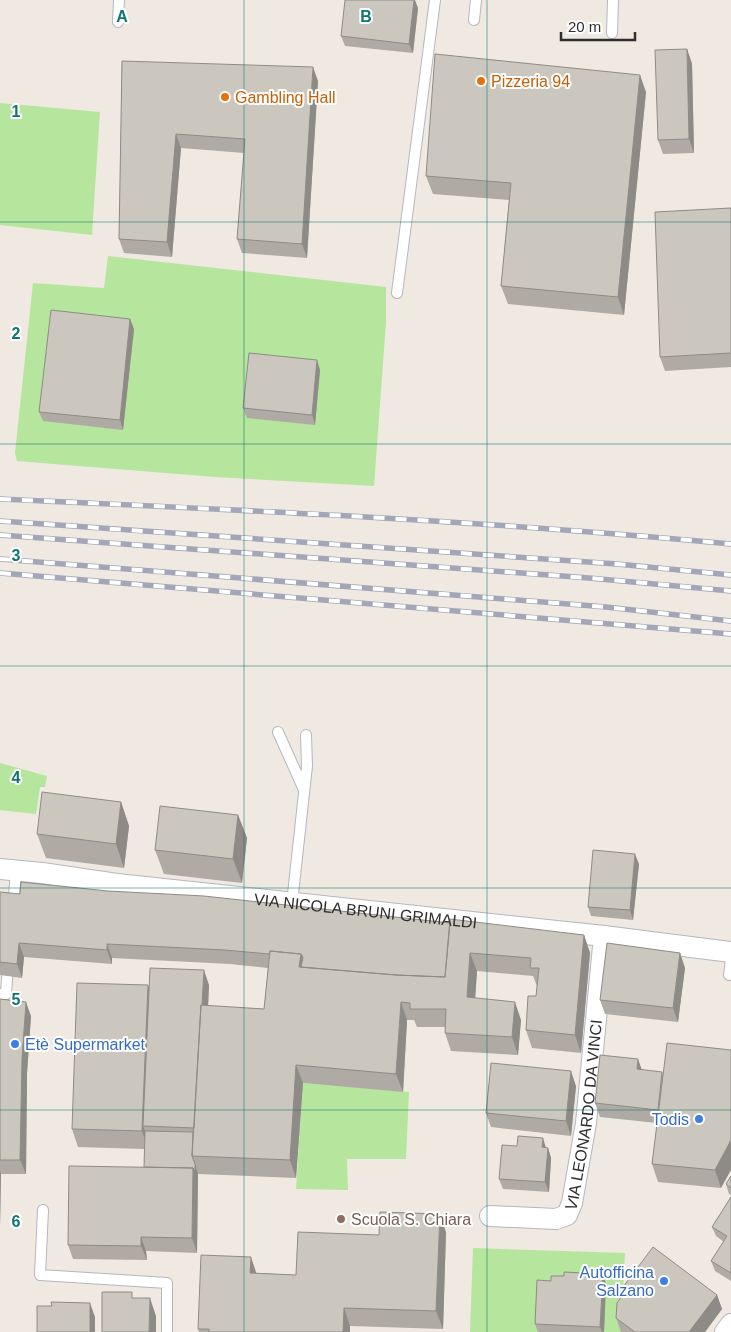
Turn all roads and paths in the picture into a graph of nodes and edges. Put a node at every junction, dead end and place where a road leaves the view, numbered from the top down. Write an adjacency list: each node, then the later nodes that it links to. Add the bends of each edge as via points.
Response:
1 (119, 0): 6 (lane)
2 (435, 0): 8 (lane)
3 (476, 0): 5 (lane)
4 (613, 0): 7 (lane)
5 (474, 20)
6 (118, 22)
7 (612, 33)
8 (397, 293)
9 (278, 732): 11 (lane)
10 (306, 735): 11 (lane)
11 (304, 791): 13 (lane)
12 (8, 870): 13 (street, VIA NICOLA BRUNI GRIMALDI); 14 (lane)
13 (292, 903): 15 (street, VIA NICOLA BRUNI GRIMALDI)
14 (12, 918)
15 (604, 936): 16 (street, VIA NICOLA BRUNI GRIMALDI); 22 (street, VIA LEONARDO DA VINCI, via 586,1123 572,1204 567,1215 556,1220)
16 (731, 952)
17 (9, 956): 20 (lane, via 6,994)
18 (731, 958): 19 (lane)
19 (729, 975)
20 (0, 994)
21 (43, 1210): 24 (lane, via 40,1275 168,1283)
22 (490, 1216)
23 (731, 1324): 25 (street)
24 (167, 1332)
25 (725, 1332)

